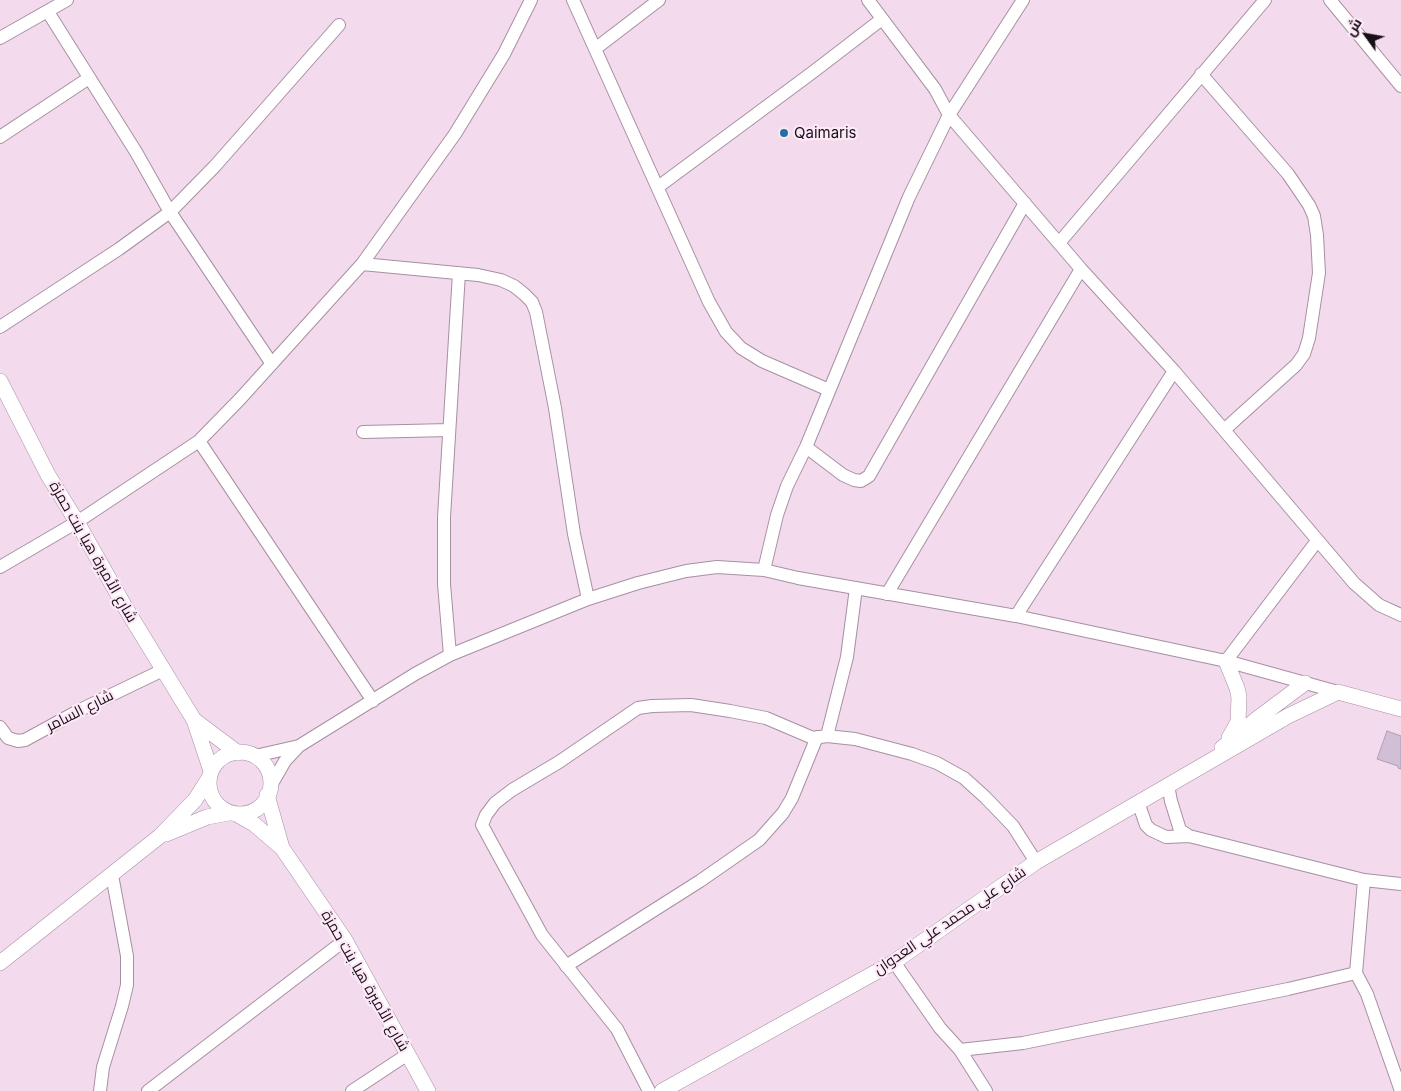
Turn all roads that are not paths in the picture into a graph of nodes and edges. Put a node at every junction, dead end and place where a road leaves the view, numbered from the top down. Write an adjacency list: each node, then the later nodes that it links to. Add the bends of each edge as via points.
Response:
1 (67, 0): 9 (street)
2 (531, 0): 23 (street, via 504,54 455,134)
3 (573, 0): 13 (street)
4 (659, 0): 13 (street)
5 (868, 0): 10 (street)
6 (1023, 0): 17 (street)
7 (1265, 0): 14 (street)
8 (1330, 0): 16 (street)
9 (48, 12): 12 (street); 15 (street)
10 (882, 19): 17 (street, via 935,89); 19 (street)
11 (339, 25): 21 (street, via 215,166)
12 (0, 38)
13 (596, 49): 19 (street)
14 (1201, 74): 22 (street); 32 (street, via 1288,174 1314,216 1317,235 1319,273 1304,354)
15 (89, 78): 18 (street); 21 (street)
16 (1401, 86)
17 (949, 115): 20 (street); 30 (street, via 909,197)
18 (0, 136)
19 (658, 187): 30 (street, via 709,302 726,332 741,348 762,361)
20 (1025, 203): 22 (street); 35 (street, via 869,476 861,481 843,475)
21 (170, 212): 26 (street); 27 (street)
22 (1059, 243): 24 (street)
23 (362, 264): 25 (street); 27 (street)
24 (1081, 269): 28 (street); 41 (street)
25 (459, 273): 31 (street); 42 (street, via 501,280 514,286 532,302 536,312)
26 (0, 327)
27 (272, 364): 34 (street)
28 (1174, 371): 32 (street); 44 (street)
29 (0, 381): 36 (street, شارع الأميرة هيا بنت حمزة, via 48,475)
30 (829, 390): 35 (street)
31 (449, 430): 33 (street); 45 (street, via 444,584)
32 (1224, 430): 37 (street)
33 (363, 432)
34 (198, 441): 36 (street); 50 (street)
35 (806, 447): 39 (street, via 777,515)
36 (77, 522): 38 (street); 47 (street, شارع الأميرة هيا بنت حمزة)
37 (1317, 541): 43 (street, via 1366,595); 46 (street)
38 (0, 567)
39 (764, 570): 40 (street); 42 (street, via 717,567 686,571)
40 (856, 588): 41 (street); 54 (street, via 847,658)
41 (886, 594): 44 (street)
42 (588, 599): 45 (street)
43 (1401, 615)
44 (1016, 616): 46 (street)
45 (450, 655): 50 (street)
46 (1226, 661): 48 (street); 55 (street, via 1239,698 1238,722)
47 (163, 670): 52 (street, شارع الأميرة هيا بنت حمزة); 53 (street, شارع السامر, via 25,740 8,738)
48 (1305, 683): 49 (street); 55 (street, شارع علي محمد علي العدوان)
49 (1338, 692): 51 (street); 59 (street, شارع علي محمد علي العدوان, via 1288,716)
50 (373, 701): 56 (street)
51 (1401, 709)
52 (194, 720): 57 (street, شارع الأميرة هيا بنت حمزة); 60 (street, شارع الأميرة هيا بنت حمزة)
53 (0, 727)
54 (822, 737): 68 (street, via 854,739 912,754 964,778 1013,826); 75 (street, via 788,806 759,840); 75 (street, via 813,738 766,718 730,710 691,705 638,708 495,803 482,825 542,935)
55 (1227, 742): 59 (street, شارع علي محمد علي العدوان)
56 (299, 746): 58 (street); 62 (street, via 285,760)
57 (238, 753): 58 (street); 60 (street, via 222,758)
58 (255, 756): 62 (street, via 267,769)
59 (1208, 762): 61 (street, شارع علي محمد علي العدوان)
60 (210, 774): 64 (street, via 211,795 222,809); 65 (street, via 195,800)
61 (1168, 785): 63 (street, شارع علي محمد علي العدوان); 66 (street, via 1180,830)
62 (269, 791): 64 (street, via 264,803 256,810 248,814); 67 (street, شارع الأميرة هيا بنت حمزة)
63 (1138, 802): 66 (street, via 1151,830 1166,837); 68 (street, شارع علي محمد علي العدوان)
64 (234, 814): 65 (street, via 206,817); 67 (street, شارع الأميرة هيا بنت حمزة, via 254,824)
65 (160, 836): 69 (street)
66 (1189, 836): 70 (street)
67 (282, 848): 72 (street, شارع الأميرة هيا بنت حمزة)
68 (1036, 862): 73 (street, شارع علي محمد علي العدوان)
69 (112, 875): 74 (street); 79 (street, via 127,956 127,985 103,1067)
70 (1364, 880): 71 (street); 76 (street)
71 (1401, 884)
72 (345, 940): 78 (street, شارع الأميرة هيا بنت حمزة); 80 (street)
73 (894, 962): 77 (street, via 940,1028); 84 (street, شارع علي محمد علي العدوان)
74 (0, 963)
75 (566, 966): 83 (street, via 616,1029)
76 (1356, 973): 77 (street, via 1024,1042); 86 (street, via 1367,994)
77 (960, 1050): 85 (street)
78 (408, 1054): 81 (street); 82 (street, شارع الأميرة هيا بنت حمزة)
79 (100, 1091)
80 (148, 1091)
81 (352, 1091)
82 (428, 1091)
83 (650, 1091)
84 (662, 1091)
85 (986, 1091)
86 (1401, 1091)

